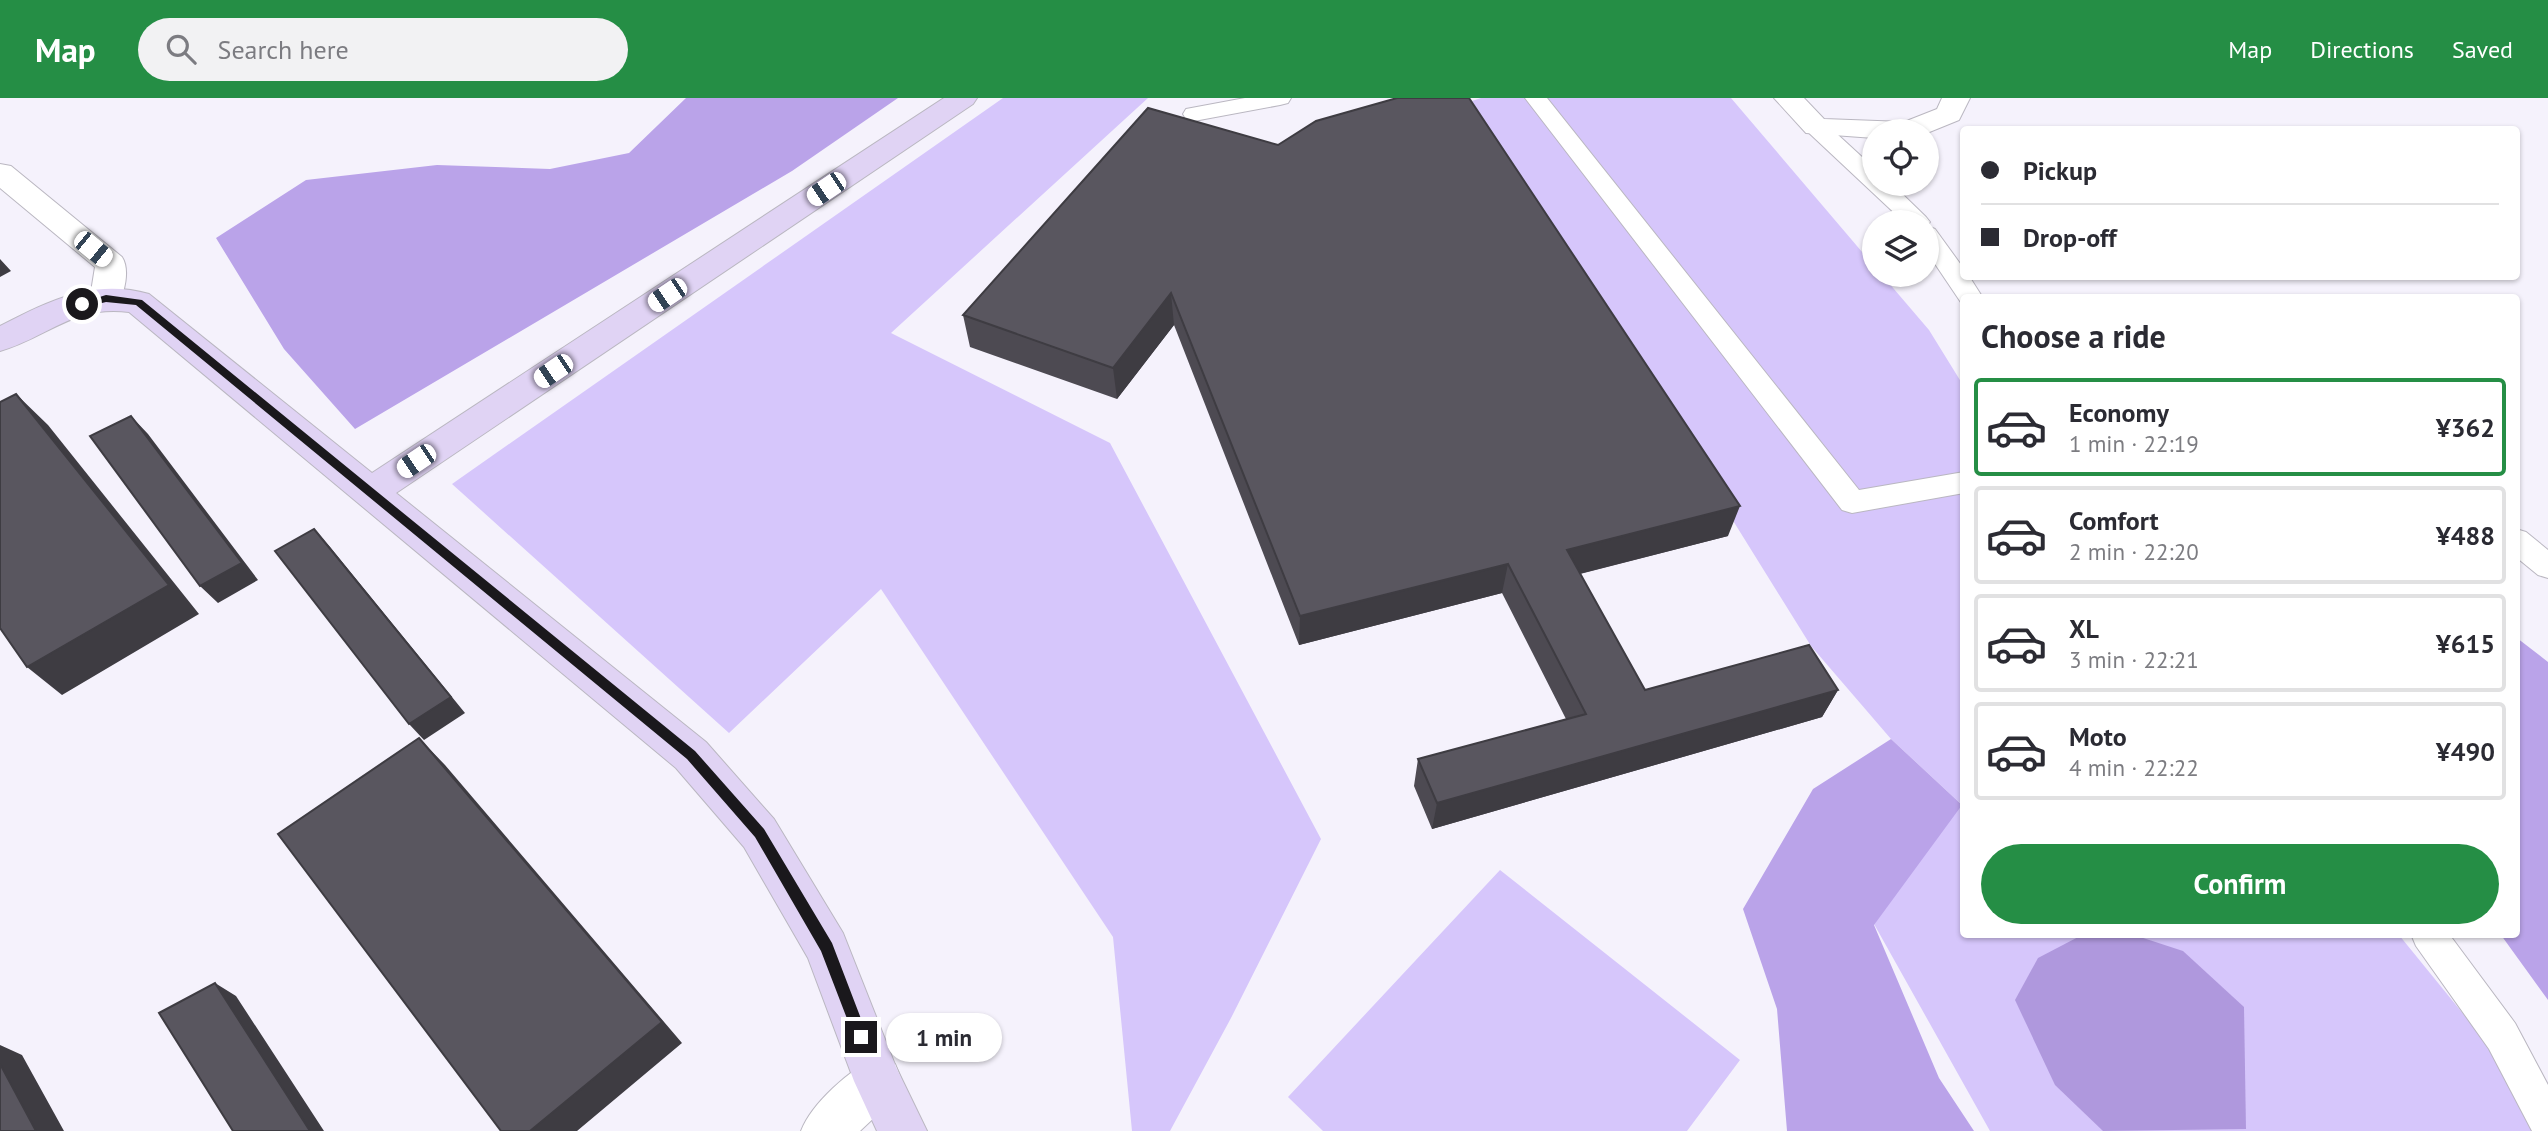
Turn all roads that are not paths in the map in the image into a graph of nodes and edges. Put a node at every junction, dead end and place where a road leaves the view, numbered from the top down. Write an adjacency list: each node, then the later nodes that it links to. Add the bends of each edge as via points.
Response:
1 (963, 98): 17 (street)
2 (1280, 98): 6 (lane)
3 (1536, 98): 16 (lane, via 1852,502)
4 (1787, 98): 7 (street)
5 (1956, 98): 7 (street, via 1949,114 1907,131)
6 (1194, 114)
7 (1816, 127): 8 (lane)
8 (1862, 169)
9 (0, 173): 14 (street, via 111,264)
10 (1891, 196): 11 (lane)
11 (1906, 210)
12 (1939, 251): 13 (lane)
13 (1968, 294)
14 (106, 298): 15 (street, via 59,310); 17 (street, via 138,302)
15 (0, 340)
16 (1960, 483)
17 (371, 492): 21 (street, via 691,755 759,833 827,948)
18 (2520, 543): 19 (lane)
19 (2548, 567)
20 (2431, 938): 22 (lane, via 2502,1036)
21 (878, 1081): 23 (street); 24 (street)
22 (2548, 1123)
23 (825, 1131)
24 (903, 1131)

